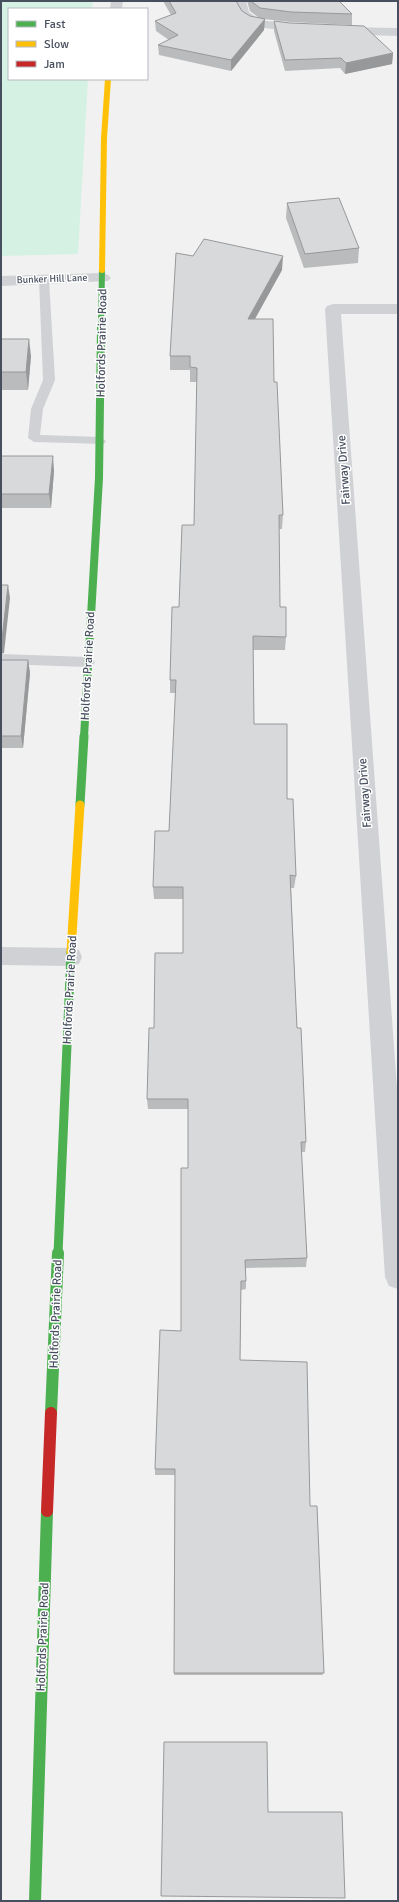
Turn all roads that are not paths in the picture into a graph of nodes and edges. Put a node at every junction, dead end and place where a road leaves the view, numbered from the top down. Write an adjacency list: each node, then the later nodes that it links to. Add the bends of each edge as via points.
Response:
1 (240, 1): 2 (street, via 243,14 255,23)
2 (313, 30)
3 (328, 30): 4 (street)
4 (398, 32)
5 (108, 80): 6 (street, Holfords Prairie Road, via 104,138)
6 (103, 278): 7 (street, Bunker Hill Lane); 10 (street, Holfords Prairie Road)
7 (44, 280): 8 (street, Bunker Hill Lane); 10 (lane, via 49,380 37,409 34,438)
8 (1, 281)
9 (398, 309): 15 (street, Fairway Drive, via 333,308)
10 (100, 442): 12 (street, Holfords Prairie Road)
11 (1, 659): 12 (lane)
12 (88, 662): 14 (street, Holfords Prairie Road)
13 (1, 956): 14 (street)
14 (71, 957): 16 (street, Holfords Prairie Road, via 47,1509)
15 (398, 1277)
16 (35, 1901)

